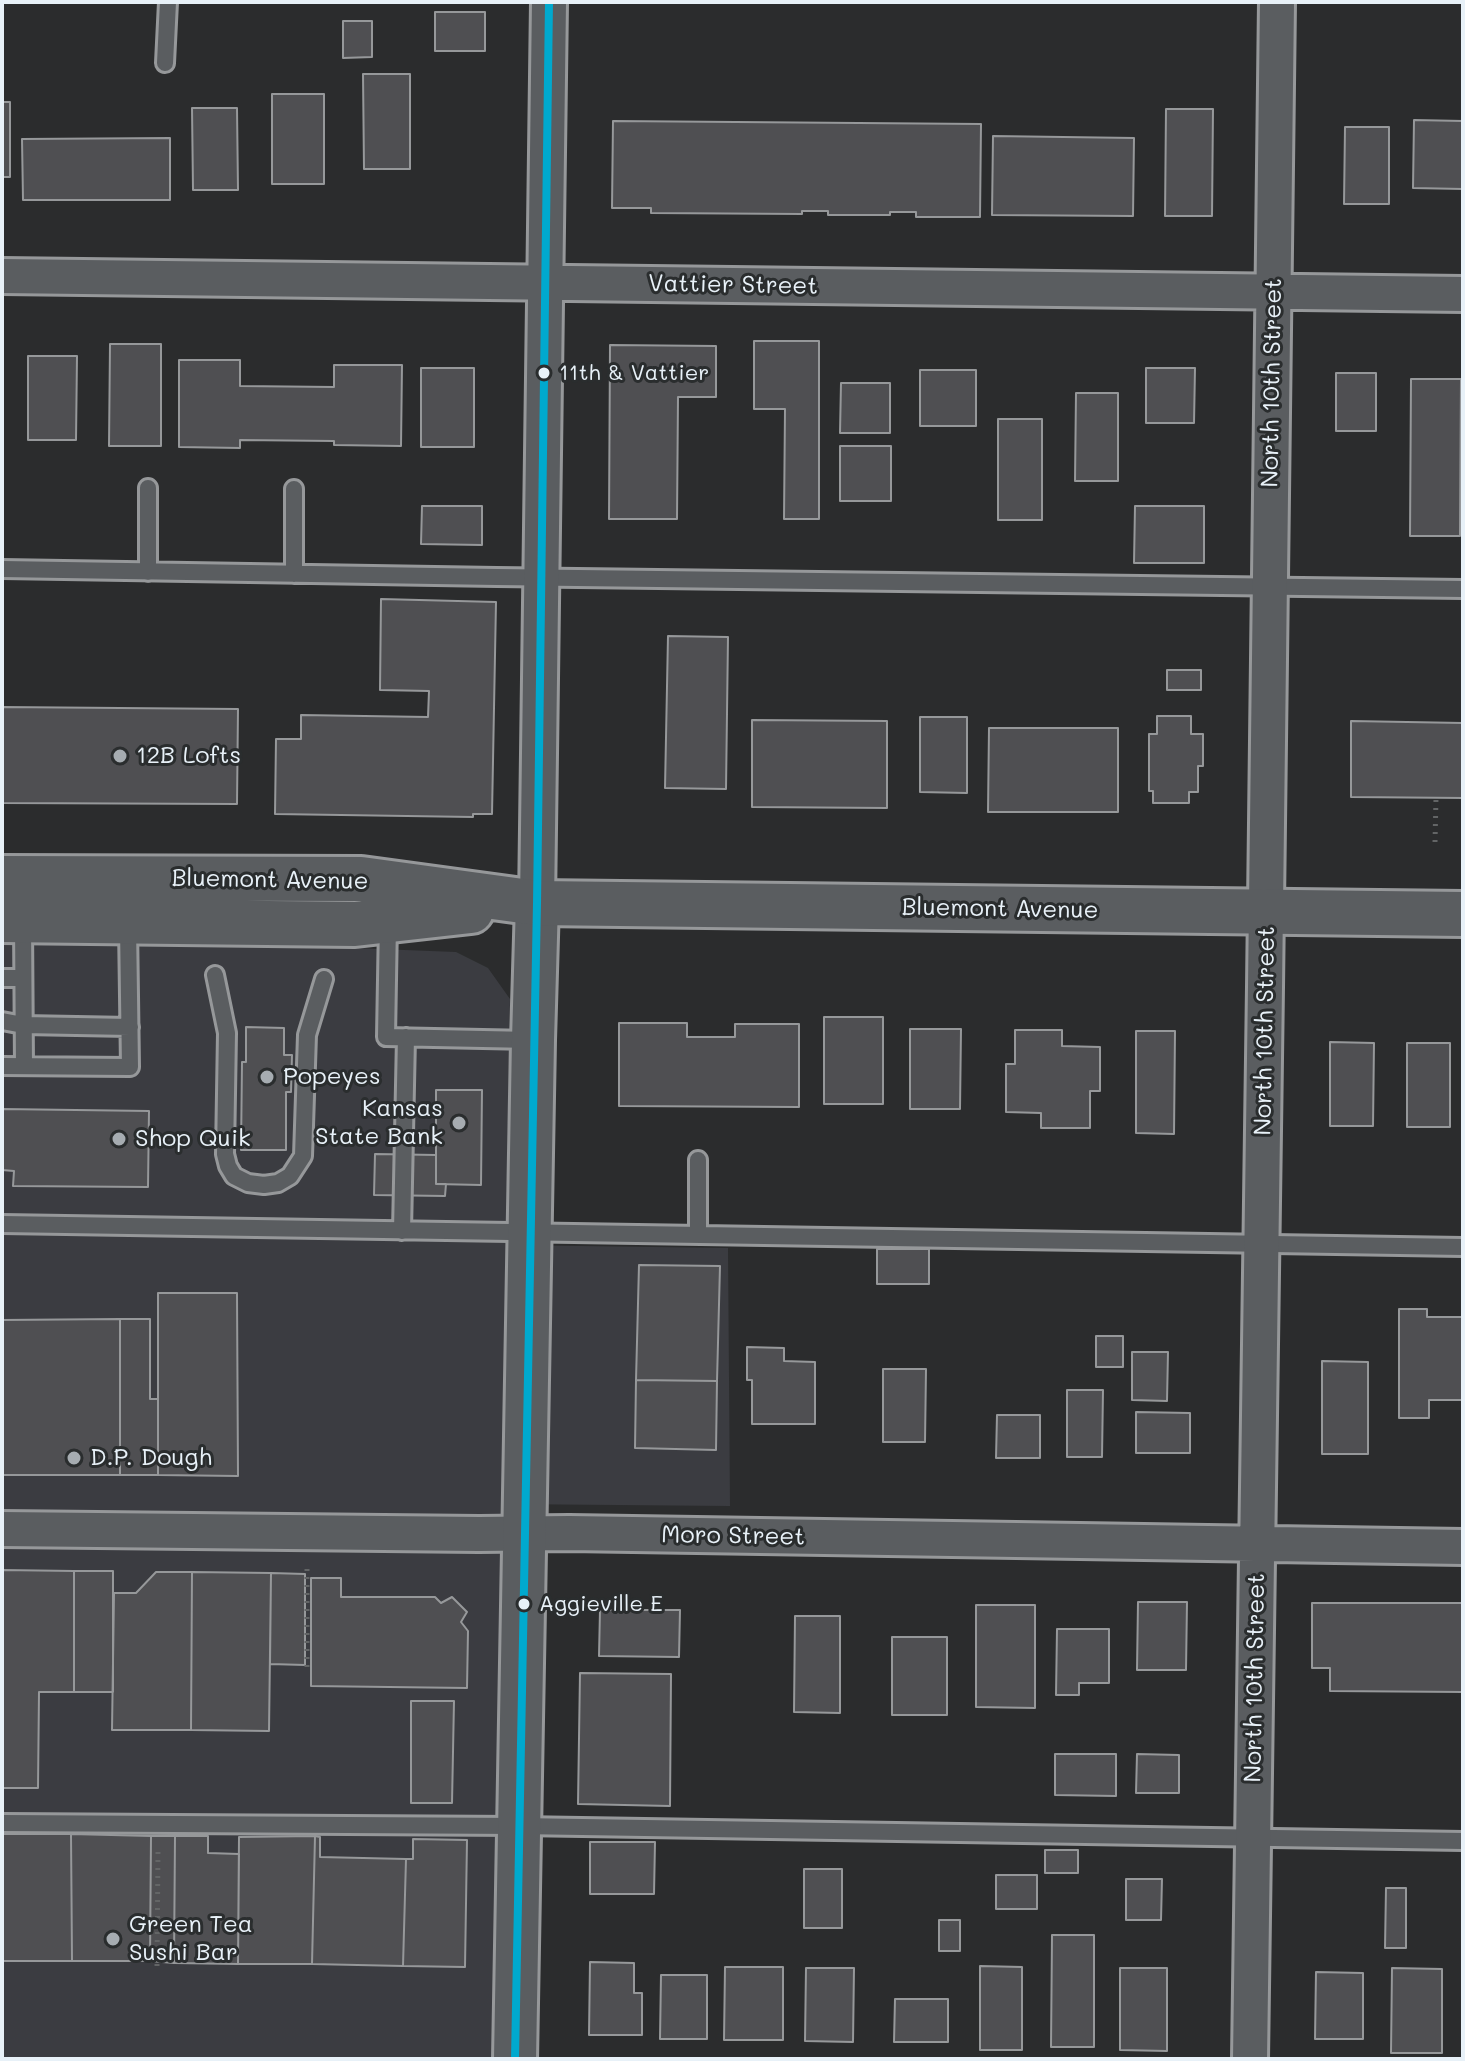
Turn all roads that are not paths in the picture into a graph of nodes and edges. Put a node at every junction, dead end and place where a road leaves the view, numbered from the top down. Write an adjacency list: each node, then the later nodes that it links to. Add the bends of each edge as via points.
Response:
1 (168, 2): 4 (lane)
2 (549, 2): 6 (street)
3 (1277, 2): 7 (street, North 10th Street)
4 (165, 63)
5 (2, 276): 6 (street, Vattier Street)
6 (545, 283): 7 (street, Vattier Street); 14 (street)
7 (1274, 292): 8 (street, Vattier Street); 15 (street, North 10th Street)
8 (1463, 294)
9 (148, 488): 12 (lane)
10 (294, 489): 13 (lane)
11 (2, 569): 12 (lane)
12 (148, 572): 13 (lane)
13 (294, 574): 14 (lane)
14 (541, 578): 15 (lane); 18 (street)
15 (1270, 587): 16 (lane); 19 (street, North 10th Street)
16 (1463, 589)
17 (2, 878): 18 (main road, Bluemont Avenue, via 361,879)
18 (537, 903): 19 (main road, Bluemont Avenue); 22 (main road, Bluemont Avenue); 32 (street)
19 (1266, 912): 20 (main road, Bluemont Avenue); 40 (street, North 10th Street)
20 (1463, 914)
21 (12, 920): 23 (main road, Bluemont Avenue); 26 (lane)
22 (388, 920): 23 (main road, Bluemont Avenue); 31 (lane, via 386,1037)
23 (128, 922): 30 (lane)
24 (215, 975): 27 (lane, via 227,1033 225,1154 234,1176 264,1185 290,1176 303,1156 307,1035)
25 (2, 978): 26 (lane)
26 (23, 978): 29 (lane)
27 (324, 979)
28 (2, 1021): 29 (lane)
29 (23, 1025): 30 (lane); 34 (lane)
30 (130, 1027): 34 (lane, via 130,1067)
31 (406, 1037): 32 (lane); 37 (lane)
32 (533, 1040): 38 (street)
33 (2, 1066): 34 (lane)
34 (24, 1066)
35 (698, 1160): 39 (lane)
36 (2, 1224): 37 (lane)
37 (402, 1231): 38 (lane)
38 (530, 1233): 39 (lane); 43 (street)
39 (698, 1235): 40 (lane)
40 (1261, 1244): 41 (lane); 44 (street, North 10th Street)
41 (1463, 1247)
42 (2, 1529): 43 (street, Moro Street)
43 (524, 1533): 44 (street, Moro Street); 47 (street)
44 (1257, 1544): 45 (street, Moro Street); 48 (street, North 10th Street)
45 (1463, 1547)
46 (2, 1823): 47 (lane)
47 (519, 1826): 48 (lane); 50 (street)
48 (1253, 1838): 49 (lane); 51 (street, North 10th Street)
49 (1463, 1841)
50 (515, 2059)
51 (1250, 2059)

